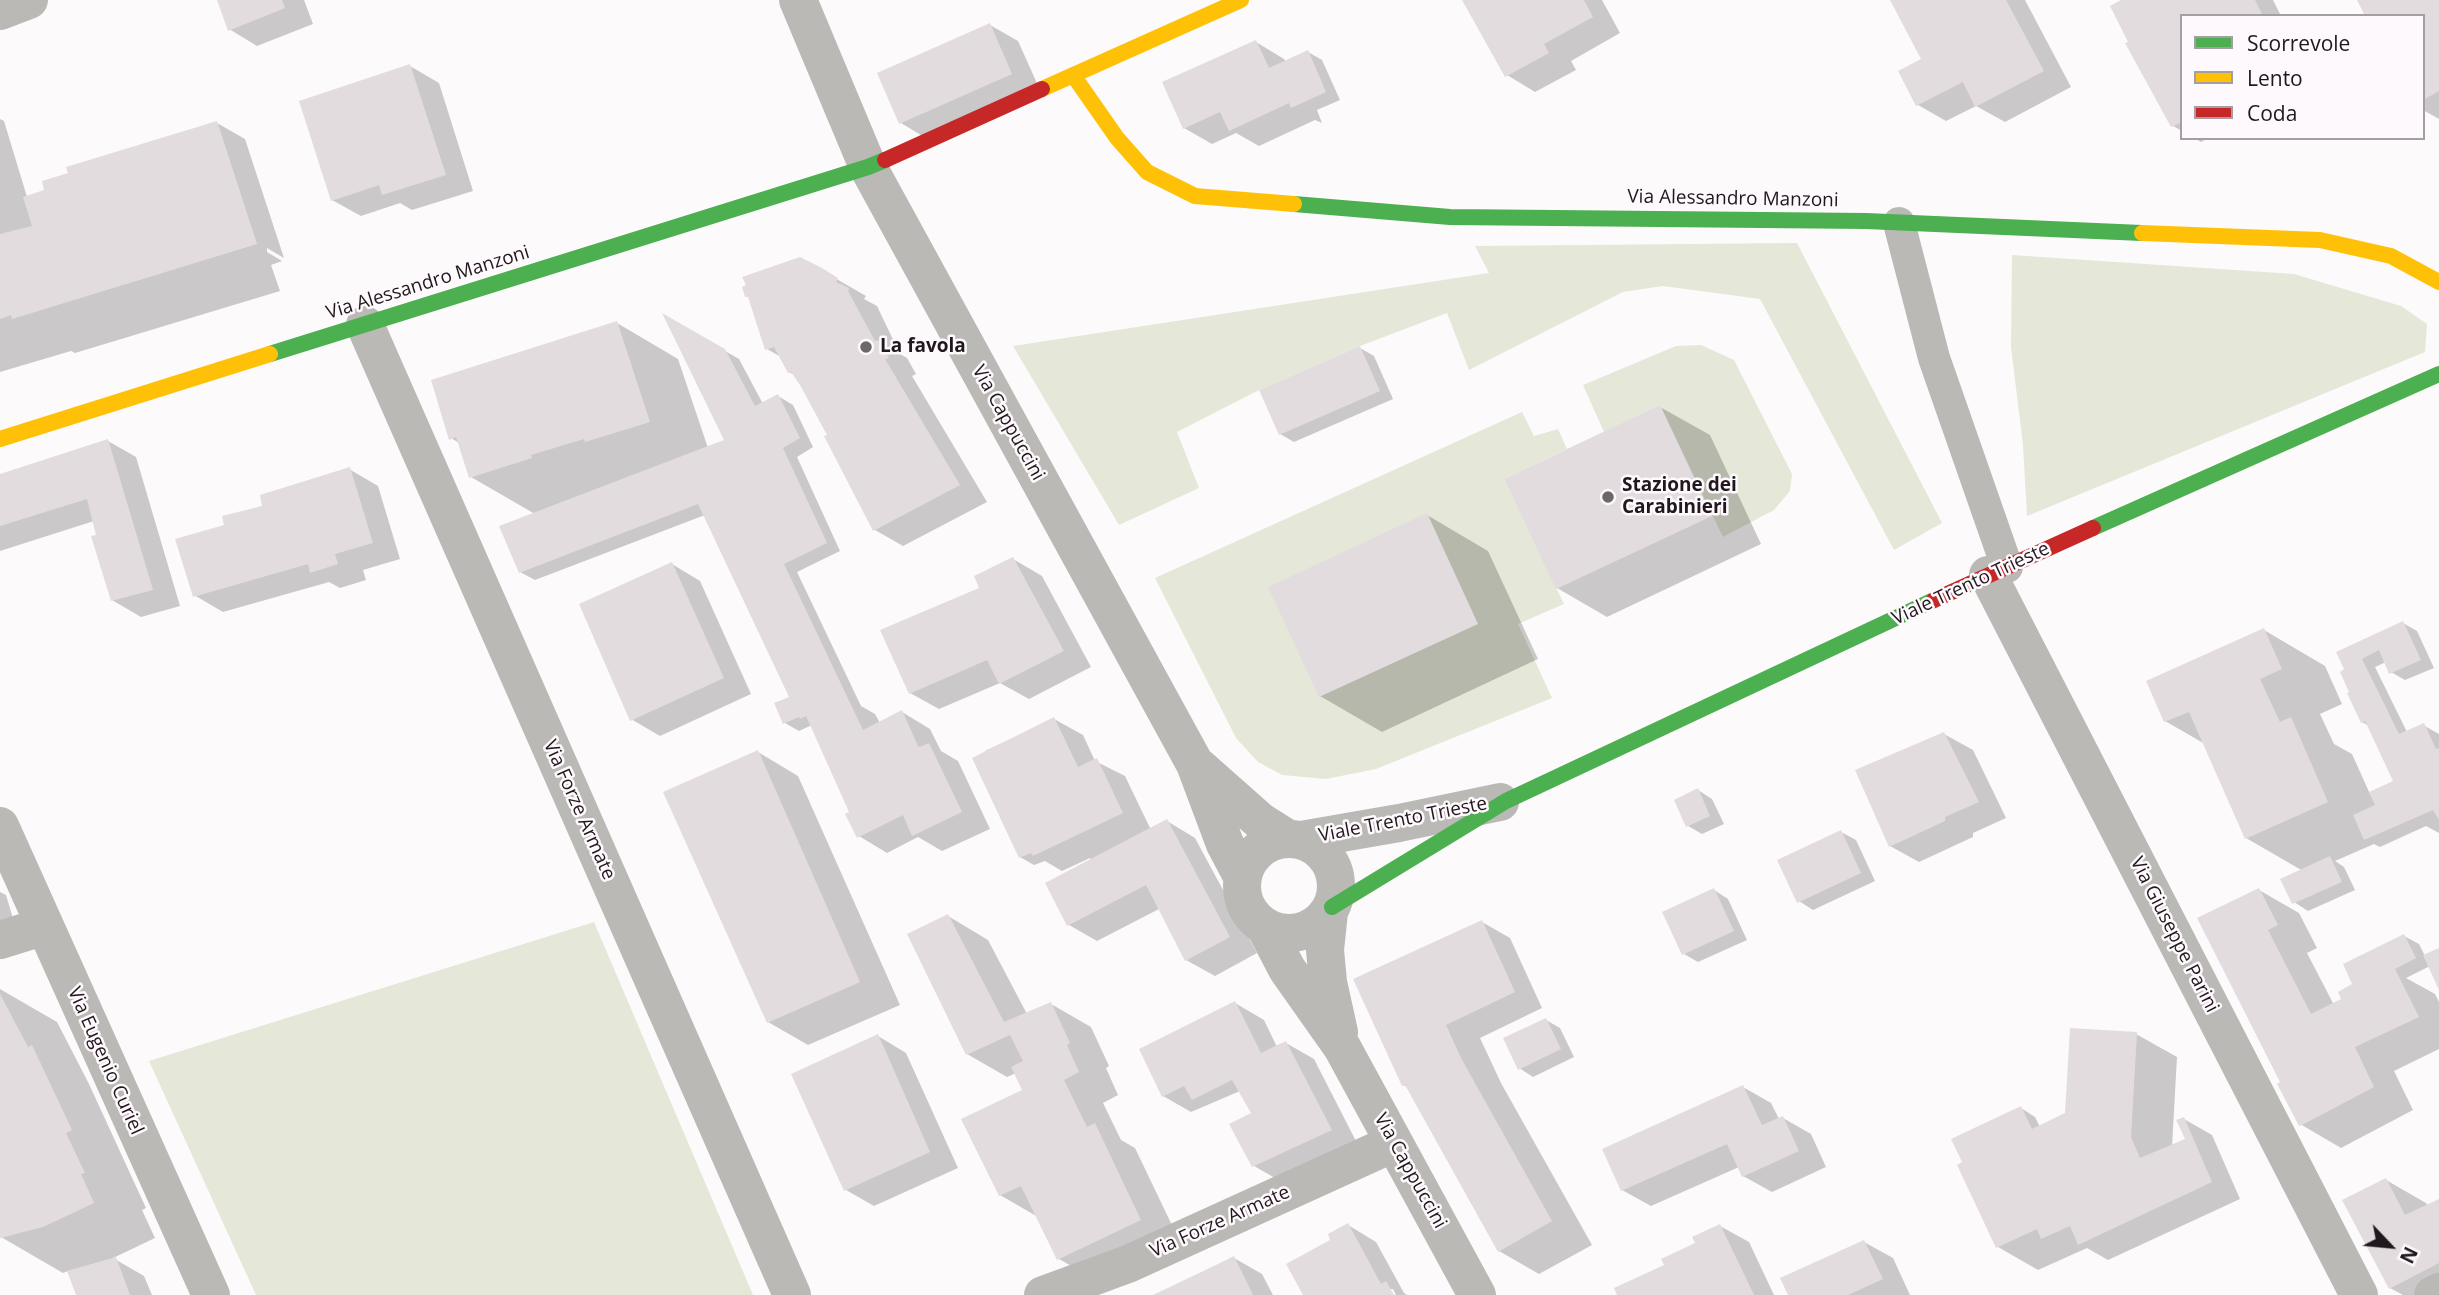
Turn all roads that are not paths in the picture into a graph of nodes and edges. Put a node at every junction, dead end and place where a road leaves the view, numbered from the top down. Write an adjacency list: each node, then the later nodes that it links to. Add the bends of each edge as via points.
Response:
1 (29, 0): 4 (street)
2 (798, 0): 6 (street, Via Cappuccini)
3 (1241, 0): 5 (street, Via Alessandro Manzoni)
4 (0, 11)
5 (1073, 75): 6 (street, Via Alessandro Manzoni); 7 (street, Via Alessandro Manzoni, via 1147,172 1195,196 1450,217)
6 (868, 167): 9 (street, Via Alessandro Manzoni); 13 (street, Via Cappuccini)
7 (1899, 223): 8 (street, Via Alessandro Manzoni, via 2320,240 2390,256); 12 (lane)
8 (2439, 282)
9 (365, 325): 11 (street, Via Alessandro Manzoni); 26 (street, Via Forze Armate)
10 (2439, 374): 12 (street, Viale Trento Trieste)
11 (0, 439)
12 (1998, 571): 14 (street, Viale Trento Trieste); 29 (street, Via Giuseppe Parini)
13 (1195, 764): 16 (street, Via Cappuccini, via 1259,821); 17 (street, Via Cappuccini)
14 (1506, 801): 16 (street, Viale Trento Trieste); 18 (street, Viale Trento Trieste)
15 (0, 826): 19 (street, Via Eugenio Curiel)
16 (1294, 839): 17 (street, via 1271,841 1258,849); 18 (street, via 1316,846 1329,859 1336,883)
17 (1242, 876): 20 (street, via 1245,905)
18 (1330, 909): 20 (street, via 1307,930 1293,934); 22 (street, Via Cappuccini, via 1325,950)
19 (45, 926): 21 (street); 25 (street, Via Eugenio Curiel)
20 (1265, 928): 22 (street, Via Cappuccini, via 1287,969)
21 (0, 940)
22 (1342, 1048): 23 (street, Via Cappuccini)
23 (1394, 1143): 27 (street, Via Forze Armate, via 1128,1264); 28 (street, Via Cappuccini)
24 (2439, 1292): 30 (street)
25 (211, 1295)
26 (792, 1295)
27 (1042, 1295)
28 (1477, 1295)
29 (2359, 1295)
30 (2433, 1295)

